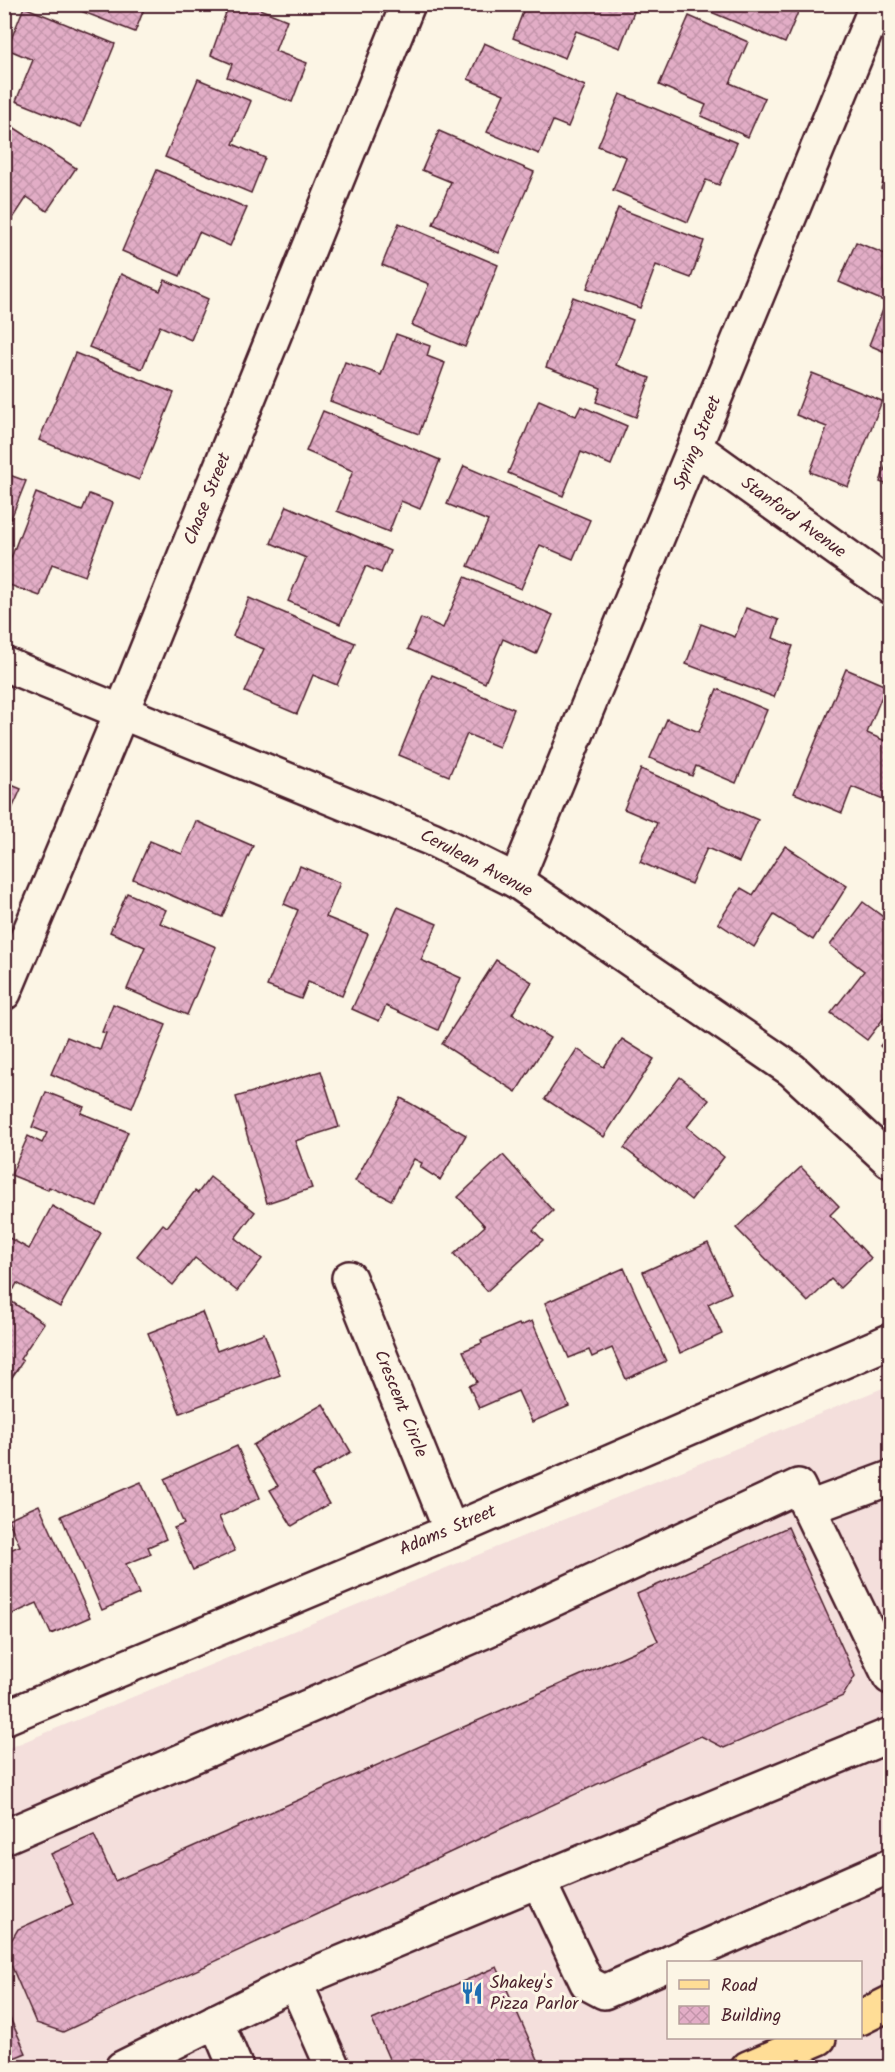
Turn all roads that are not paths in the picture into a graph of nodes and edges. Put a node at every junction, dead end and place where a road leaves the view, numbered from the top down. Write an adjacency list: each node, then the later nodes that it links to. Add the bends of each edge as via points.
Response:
1 (408, 4): 6 (street, Chase Street)
2 (877, 4): 3 (street, Spring Street)
3 (696, 448): 4 (street, Stanford Avenue); 7 (street, Spring Street)
4 (891, 587)
5 (4, 663): 6 (street, Cerulean Avenue)
6 (122, 711): 7 (street, Cerulean Avenue, via 432,839); 8 (street, Chase Street)
7 (516, 881): 9 (street, Cerulean Avenue, via 792,1070)
8 (4, 993)
9 (891, 1161)
10 (349, 1278): 14 (street, Crescent Circle)
11 (891, 1341): 14 (street, Adams Street)
12 (891, 1478): 13 (street)
13 (809, 1508): 15 (street); 18 (street, via 798,1486 487,1630)
14 (451, 1530): 16 (street, Adams Street)
15 (891, 1677)
16 (4, 1718)
17 (891, 1736): 20 (street)
18 (4, 1838)
19 (891, 1866): 21 (street)
20 (538, 1880): 22 (street, via 586,1983 604,1992); 23 (street)
21 (675, 1961)
22 (667, 1964)
23 (295, 1982): 26 (street); 30 (street)
24 (891, 2003): 25 (main road)
25 (862, 2018)
26 (216, 2021): 28 (street); 29 (street)
27 (814, 2039): 31 (main road)
28 (122, 2067)
29 (236, 2067)
30 (333, 2067)
31 (748, 2067)

